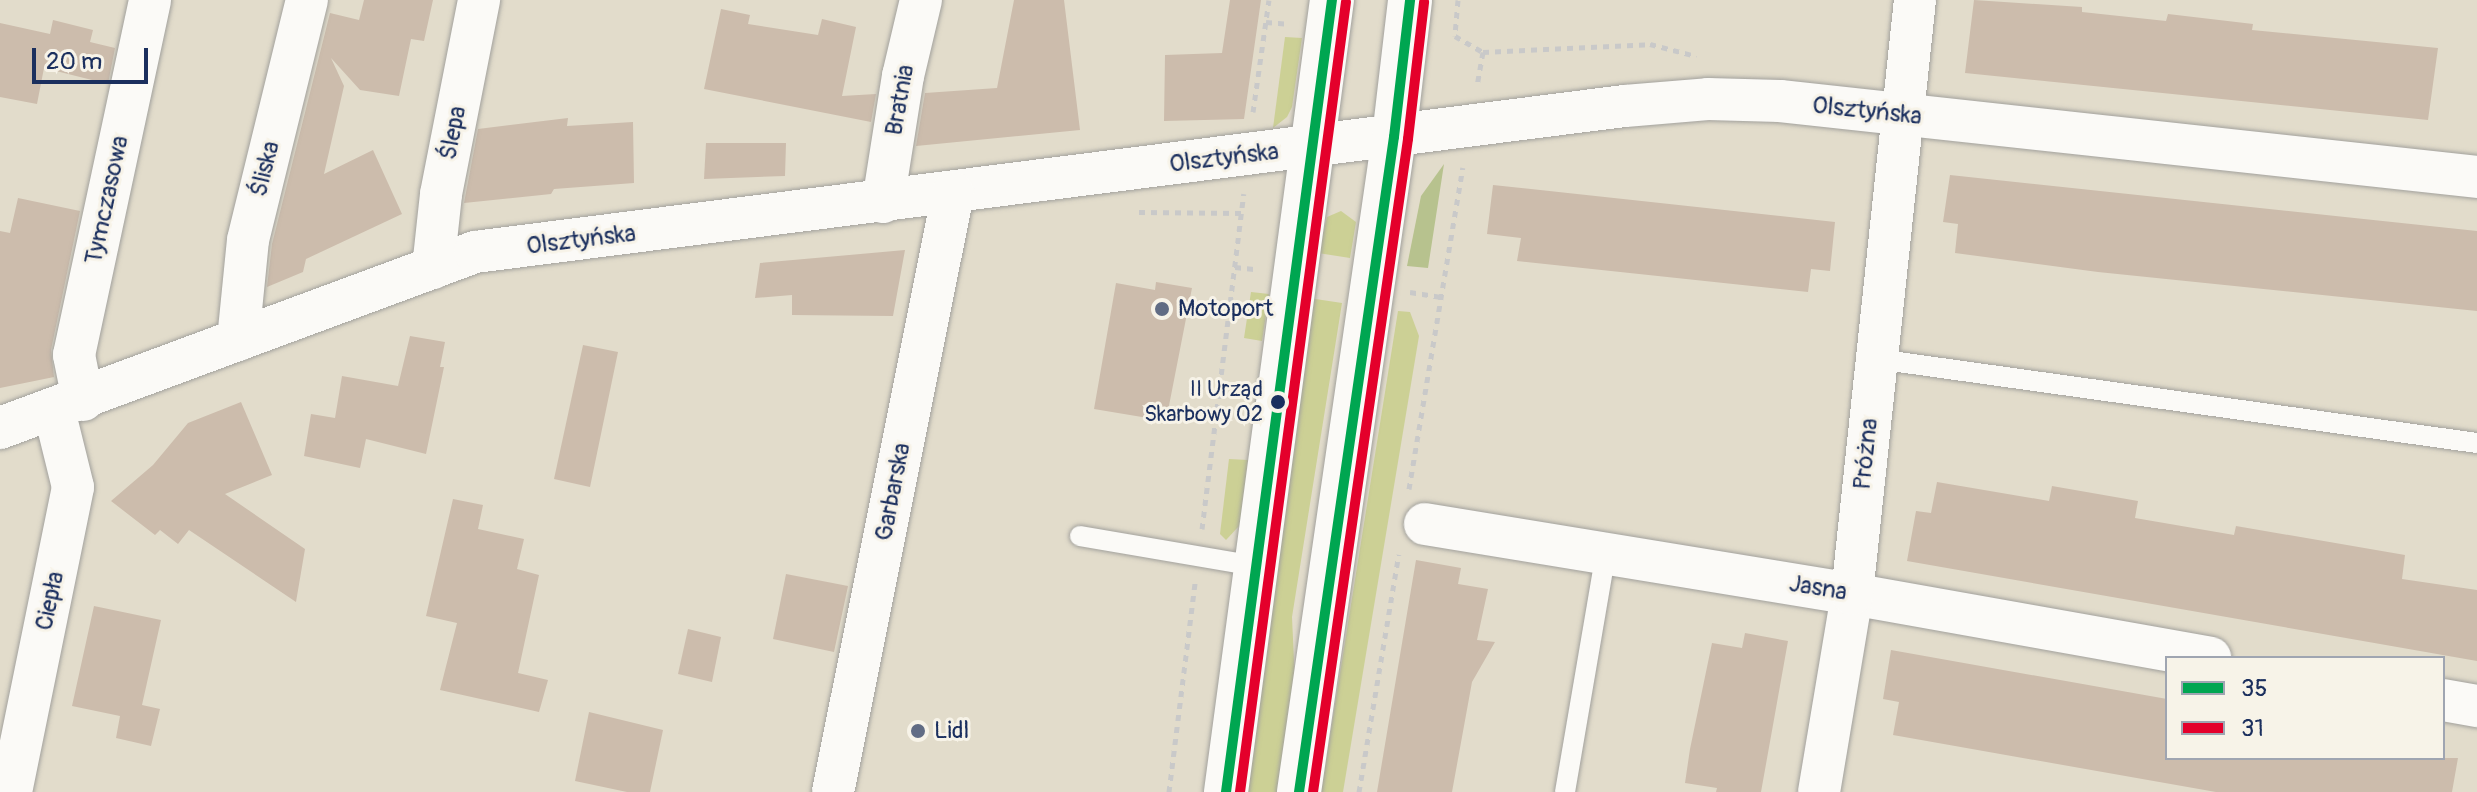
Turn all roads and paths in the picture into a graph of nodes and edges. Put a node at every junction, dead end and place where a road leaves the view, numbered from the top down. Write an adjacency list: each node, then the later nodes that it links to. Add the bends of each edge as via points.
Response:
1 (150, 0): 25 (street, Tymczasowa, via 74,355)
2 (307, 0): 23 (street, Śliska, via 248,240)
3 (479, 0): 20 (street, Ślepa, via 441,194)
4 (921, 0): 18 (street, Bratnia)
5 (1269, 0): 12 (path)
6 (1332, 0): 14 (street)
7 (1410, 0): 13 (street)
8 (1458, 0): 10 (path, via 1455,36 1483,52)
9 (1915, 0): 11 (street, Próżna)
10 (1478, 81)
11 (1903, 115): 13 (street, Olsztyńska, via 1708,99); 16 (street, Olsztyńska); 24 (street, Próżna)
12 (1253, 116)
13 (1394, 137): 14 (street, Olsztyńska); 41 (street)
14 (1312, 147): 17 (street, Olsztyńska); 32 (street)
15 (1465, 157): 22 (path)
16 (2477, 177)
17 (953, 193): 18 (street, Olsztyńska); 38 (street, Garbarska)
18 (883, 202): 20 (street, Olsztyńska, via 475,252)
19 (1243, 206): 31 (path)
20 (433, 268): 23 (street, Olsztyńska)
21 (1401, 291): 22 (path)
22 (1440, 297): 28 (path)
23 (238, 340): 25 (street, Olsztyńska)
24 (1877, 359): 27 (lane); 33 (street, Próżna)
25 (69, 405): 26 (street, Olsztyńska); 37 (street, Ciepła, via 73,487)
26 (0, 428)
27 (2477, 443)
28 (1411, 522): 30 (street, Jasna); 42 (path)
29 (1080, 536): 31 (lane)
30 (1606, 553): 33 (street, Jasna); 43 (lane)
31 (1198, 558): 32 (lane); 39 (path)
32 (1256, 566): 40 (street)
33 (1852, 594): 34 (street, Jasna); 44 (street, Próżna)
34 (2199, 656)
35 (2445, 700): 36 (street)
36 (2477, 706)
37 (11, 792)
38 (833, 792)
39 (1169, 792)
40 (1226, 792)
41 (1299, 792)
42 (1359, 792)
43 (1565, 792)
44 (1819, 792)

